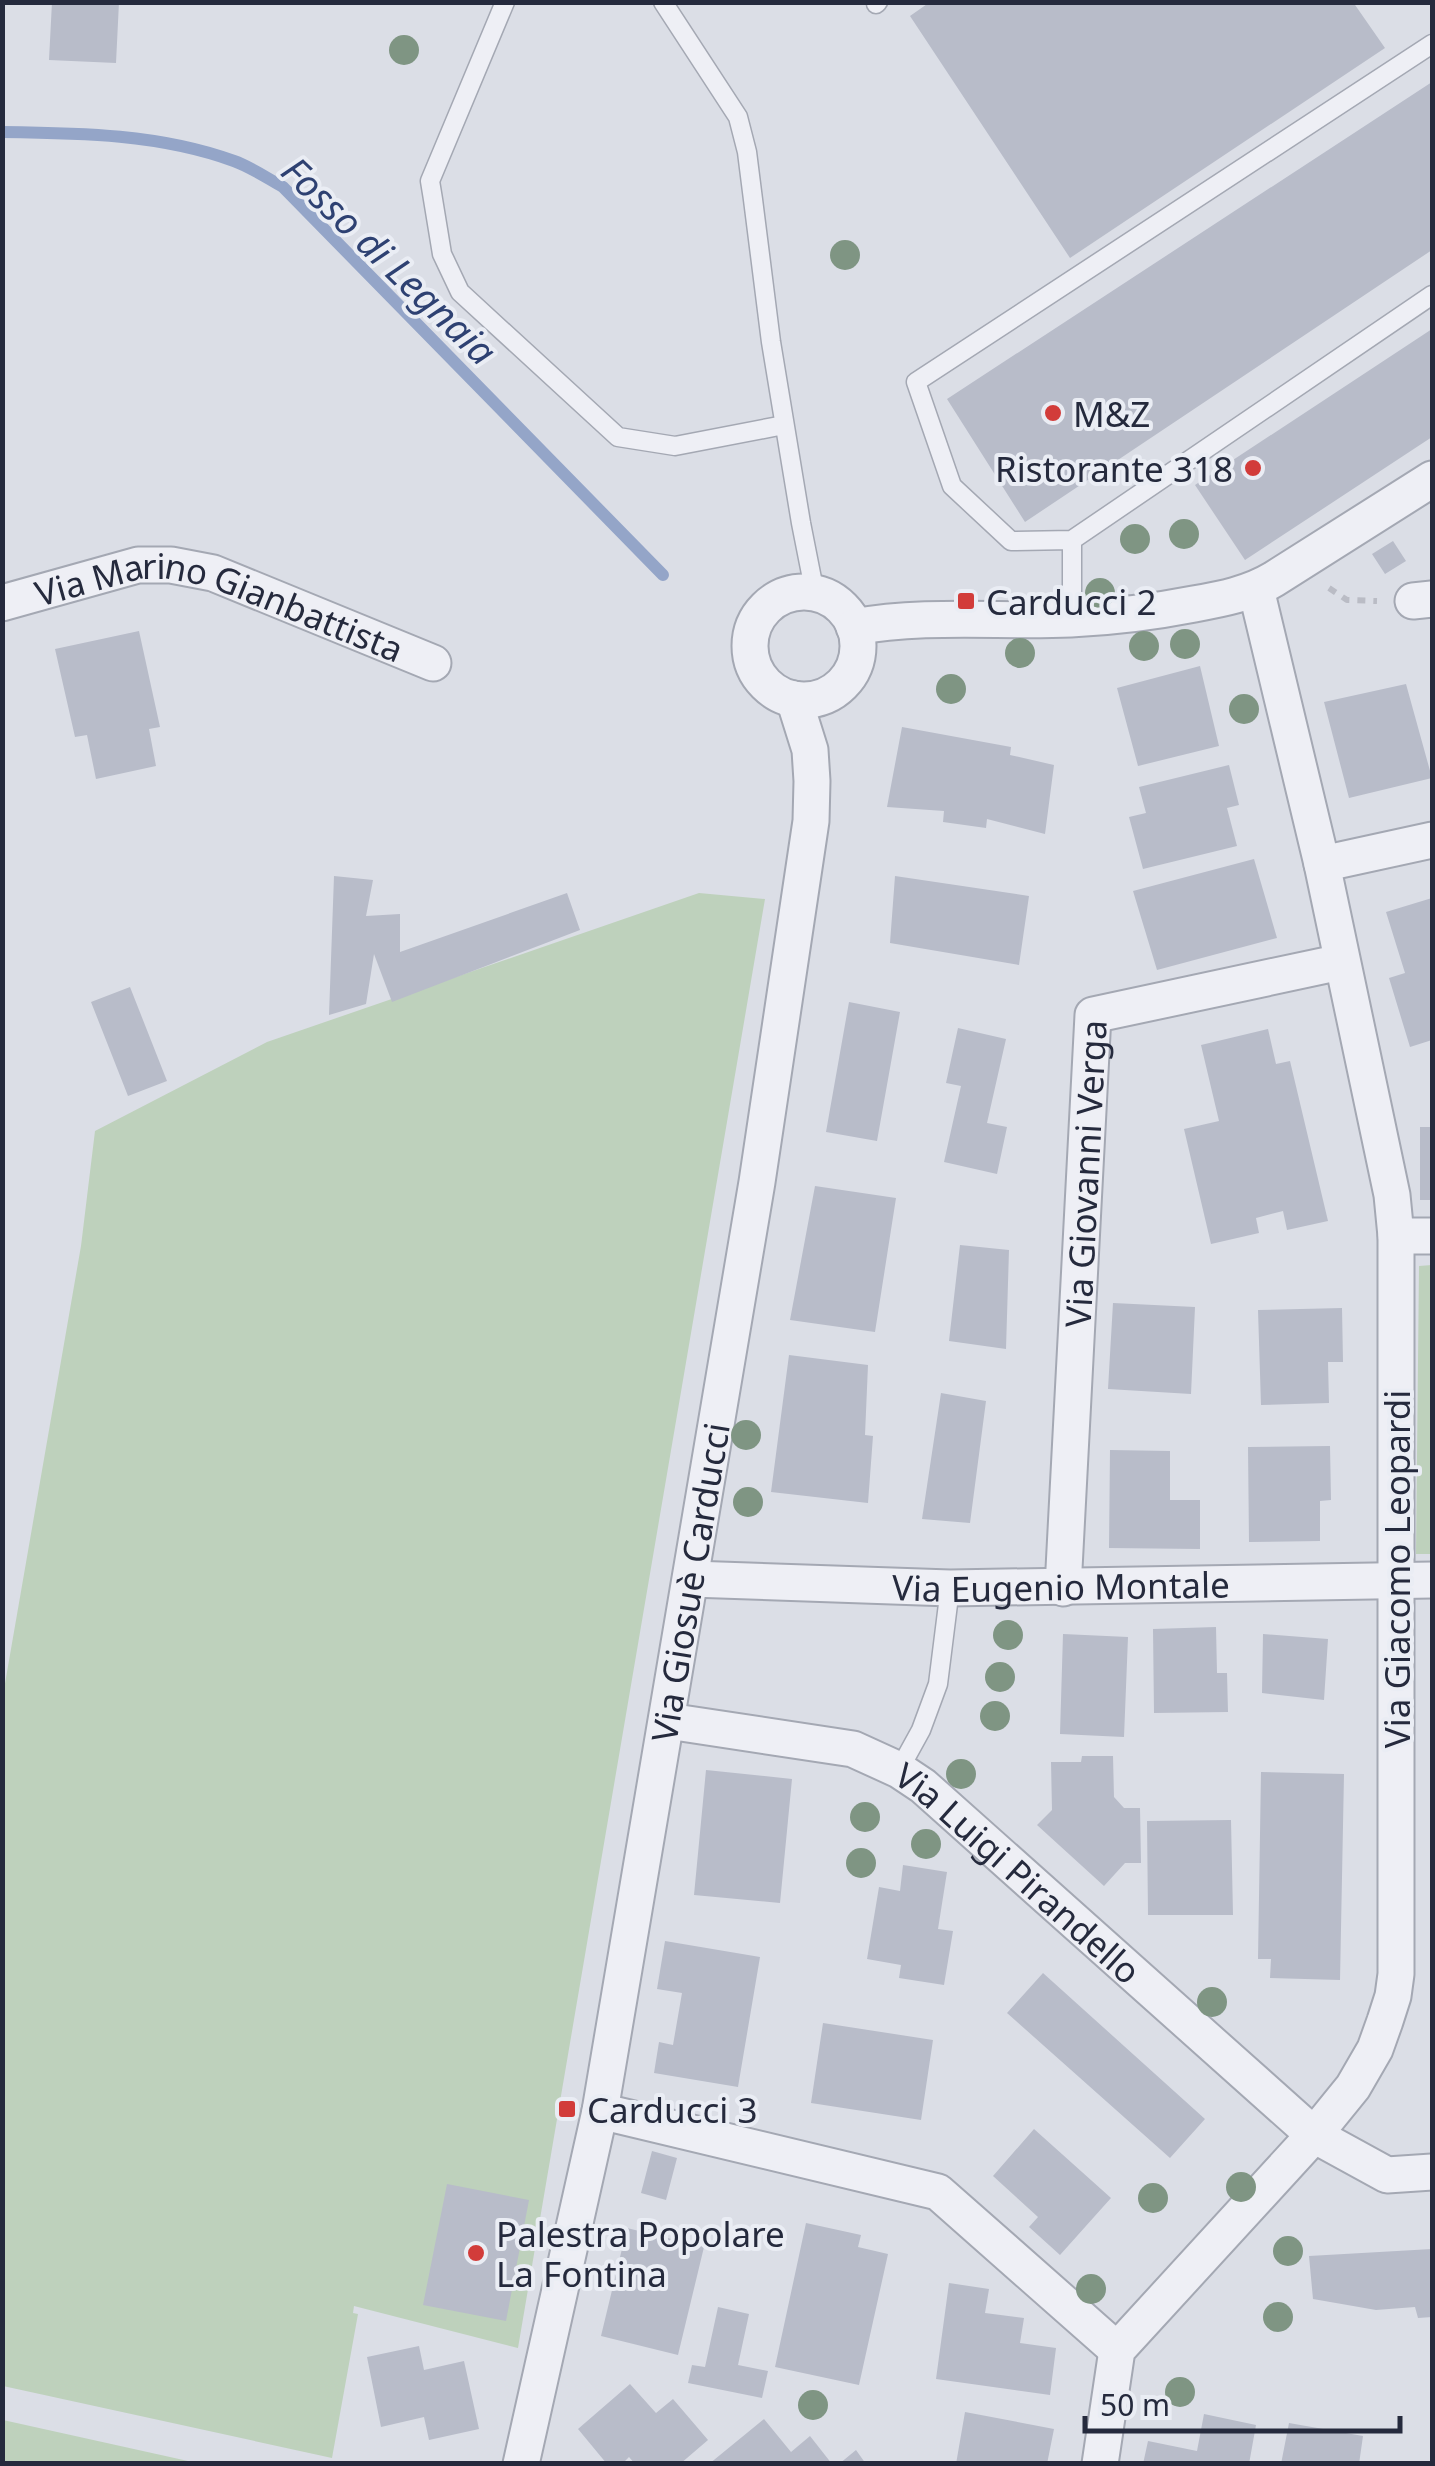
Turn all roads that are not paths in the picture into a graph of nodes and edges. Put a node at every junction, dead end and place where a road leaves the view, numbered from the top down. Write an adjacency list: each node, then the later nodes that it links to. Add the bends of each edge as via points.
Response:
1 (505, 2): 5 (lane, via 430,181 442,254 460,292 618,437 675,446)
2 (664, 2): 5 (lane, via 738,117)
3 (1432, 44): 7 (lane, via 916,382 952,486 1011,540)
4 (1432, 295): 7 (lane)
5 (784, 425): 9 (lane)
6 (1432, 479): 8 (street)
7 (1072, 540): 11 (lane)
8 (1256, 590): 11 (street, via 1162,610); 16 (street, Via Giacomo Leopardi)
9 (816, 594): 12 (street, via 845,610); 14 (street, via 792,594 771,604 751,638 760,677)
10 (2, 604): 13 (street, Via Marino Gianbattista, via 138,566 171,564 213,573)
11 (1072, 619): 12 (street)
12 (854, 626): 14 (street, via 858,654 847,679 826,696)
13 (433, 663)
14 (794, 699): 20 (street, Via Giosuè Carducci, via 810,750 811,821)
15 (1432, 840): 16 (street)
16 (1322, 864): 17 (street, Via Giacomo Leopardi)
17 (1341, 962): 18 (street, Via Giacomo Leopardi); 24 (street, Via Giovanni Verga, via 1093,1015)
18 (1396, 1236): 19 (street); 21 (street, Via Giacomo Leopardi)
19 (1432, 1236)
20 (691, 1580): 23 (street, Via Eugenio Montale); 25 (street, Via Giosuè Carducci)
21 (1395, 1580): 22 (street, Via Eugenio Montale); 24 (street, Via Eugenio Montale); 28 (street, Via Giacomo Leopardi, via 1393,1996 1353,2087)
22 (1432, 1580)
23 (950, 1588): 24 (street, Via Eugenio Montale); 26 (lane, via 938,1684)
24 (1064, 1588)
25 (668, 1721): 26 (street, Via Luigi Pirandello, via 853,1749); 27 (street, Via Giosuè Carducci)
26 (900, 1770): 28 (street, Via Luigi Pirandello)
27 (600, 2111): 30 (street, via 938,2192); 31 (street, Via Giosuè Carducci)
28 (1314, 2135): 29 (street, Via Luigi Pirandello, via 1387,2175); 30 (street, Via Giacomo Leopardi)
29 (1432, 2172)
30 (1117, 2350): 32 (street)
31 (521, 2464)
32 (1100, 2464)

